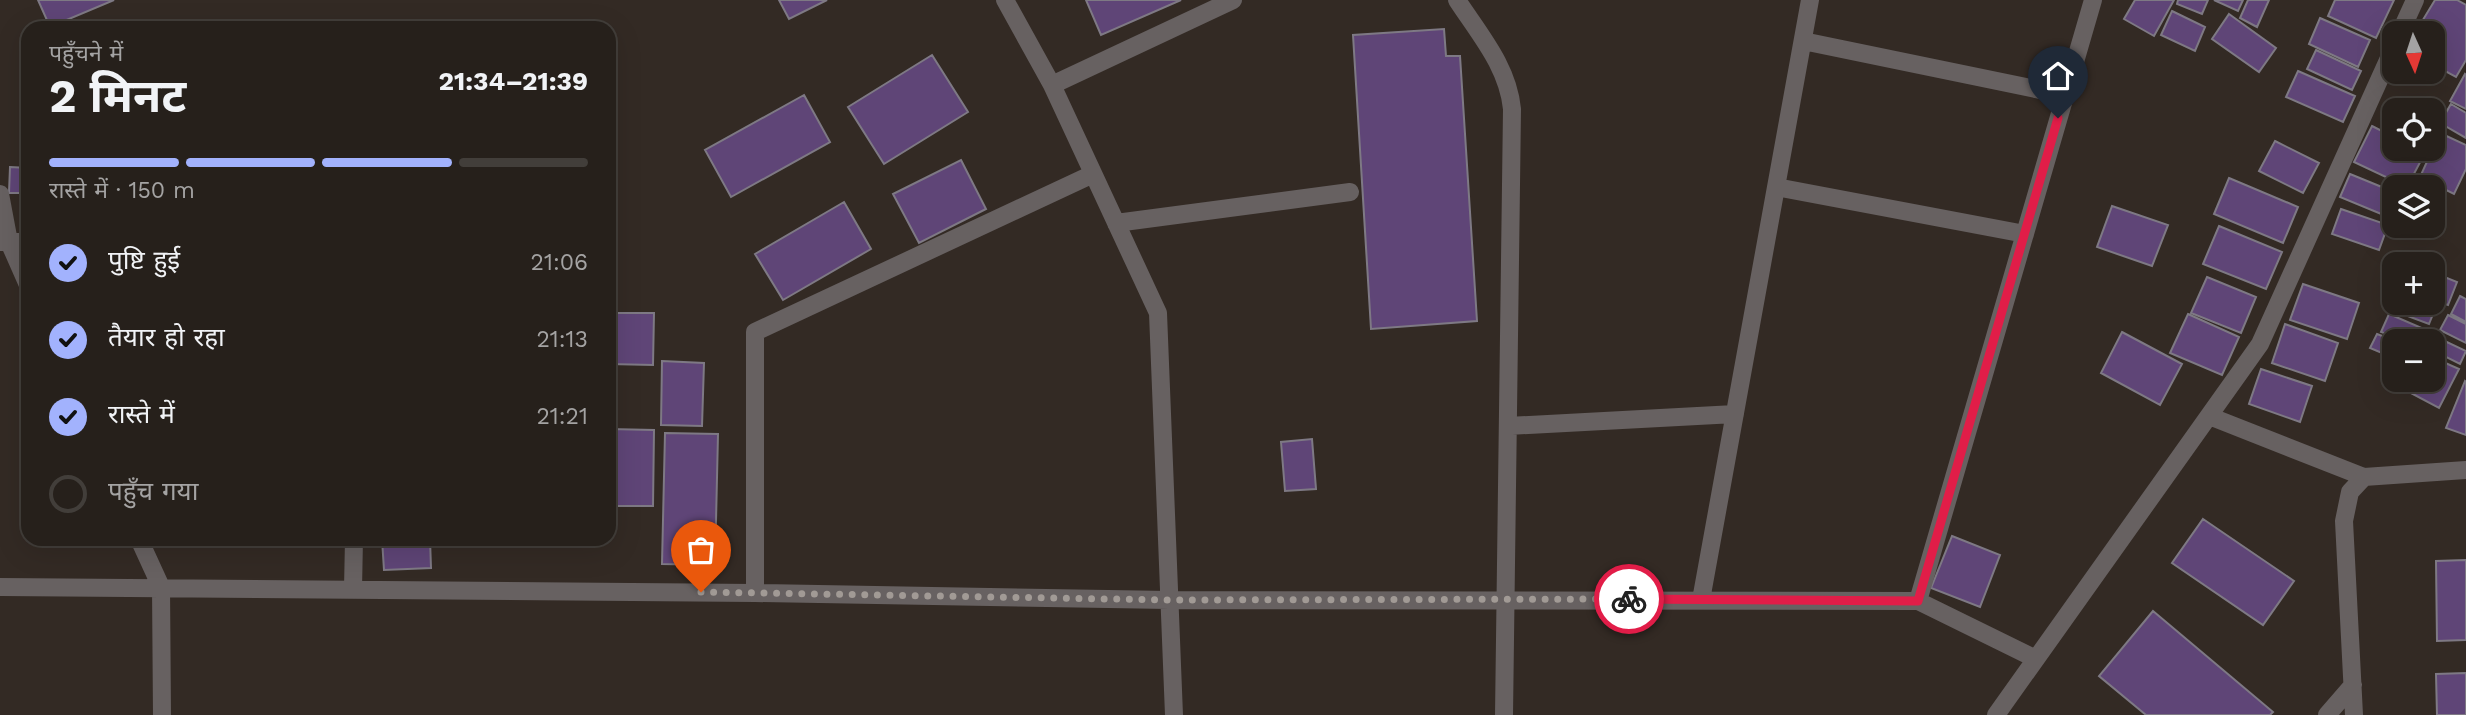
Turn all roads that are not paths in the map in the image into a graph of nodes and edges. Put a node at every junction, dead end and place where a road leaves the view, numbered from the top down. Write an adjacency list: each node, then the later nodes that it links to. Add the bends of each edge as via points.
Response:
1 (1005, 0): 10 (street)
2 (1233, 0): 10 (street)
3 (1457, 0): 22 (street, via 1500,65 1510,93)
4 (1810, 0): 8 (street)
5 (2093, 0): 11 (street)
6 (2415, 0): 7 (street)
7 (2405, 21)
8 (1803, 41): 11 (street); 13 (street)
9 (2382, 74): 21 (street, via 2260,344)
10 (1052, 85): 12 (street)
11 (2065, 95): 17 (street)
12 (1093, 174): 16 (street); 30 (street, via 755,332)
13 (1776, 187): 17 (street); 20 (street)
14 (1350, 192): 16 (street)
15 (0, 194): 18 (street)
16 (1116, 223): 32 (street, via 1158,313)
17 (2025, 233): 34 (street)
18 (4, 242): 19 (street)
19 (21, 272)
20 (1735, 414): 22 (street); 33 (street)
21 (2209, 416): 24 (street); 35 (street)
22 (1508, 426): 31 (street)
23 (2466, 470): 24 (street)
24 (2364, 477): 36 (street, via 2350,492 2344,521)
25 (142, 546): 28 (street)
26 (354, 546): 29 (street)
27 (0, 587): 28 (street)
28 (160, 587): 29 (street); 37 (street)
29 (354, 589): 30 (street)
30 (755, 593): 32 (street)
31 (1506, 598): 32 (street); 33 (street); 39 (street)
32 (1169, 600): 38 (street)
33 (1701, 600): 34 (street)
34 (1918, 601): 35 (street)
35 (2036, 659): 40 (street)
36 (2353, 685): 41 (street); 42 (street)
37 (162, 715)
38 (1174, 715)
39 (1504, 715)
40 (1996, 715)
41 (2327, 715)
42 (2354, 715)

